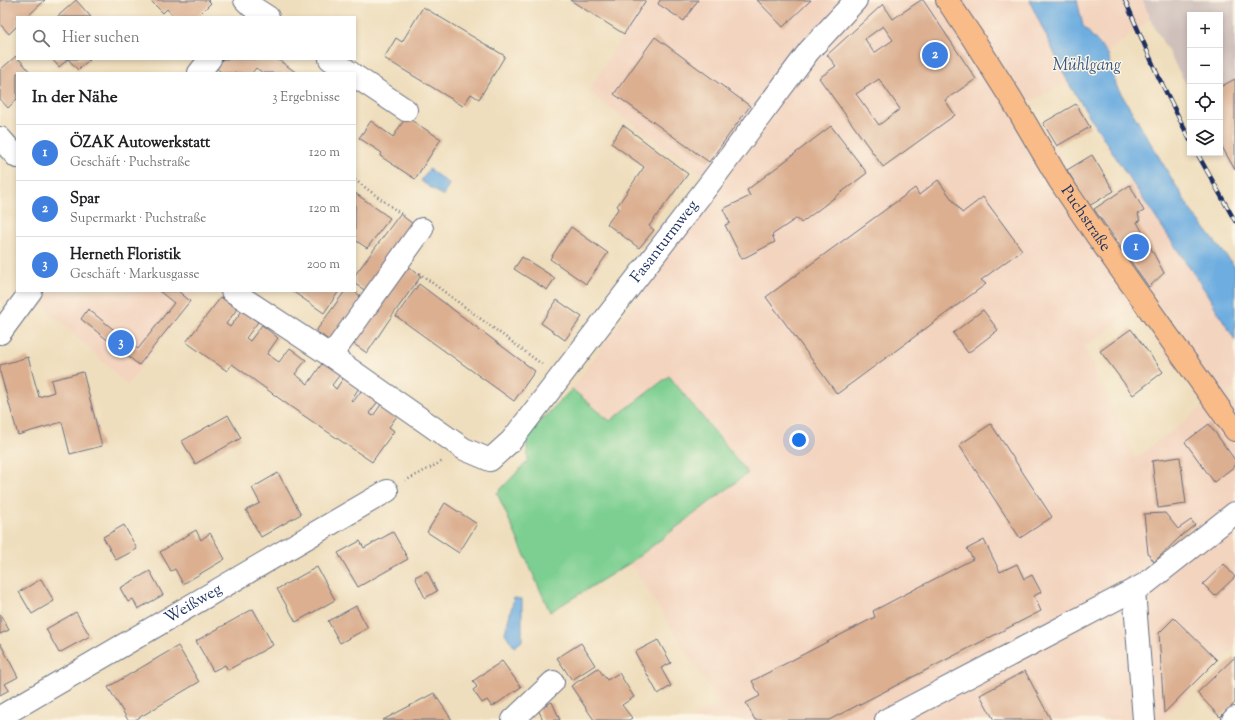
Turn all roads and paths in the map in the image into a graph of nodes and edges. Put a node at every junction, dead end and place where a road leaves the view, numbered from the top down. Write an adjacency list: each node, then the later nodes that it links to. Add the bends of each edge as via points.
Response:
1 (856, 0): 20 (street, Fasanturmweg, via 809,51 512,441 490,460)
2 (947, 0): 19 (main road, Puchstraße, via 1059,180)
3 (209, 60): 5 (street)
4 (332, 60): 6 (street)
5 (200, 72)
6 (350, 72)
7 (356, 77): 8 (street)
8 (406, 110)
9 (0, 138): 10 (street)
10 (16, 155)
11 (356, 181): 12 (path)
12 (422, 229): 13 (street)
13 (400, 259): 17 (street); 18 (path)
14 (30, 292): 16 (street)
15 (234, 292): 17 (street)
16 (0, 333)
17 (331, 356): 20 (street)
18 (544, 365)
19 (1235, 430)
20 (464, 449): 21 (path)
21 (387, 491): 25 (street, Weißweg)
22 (1235, 513): 23 (street)
23 (1134, 590): 27 (street); 28 (street)
24 (553, 682): 26 (street)
25 (0, 717)
26 (513, 720)
27 (886, 720)
28 (1144, 720)

